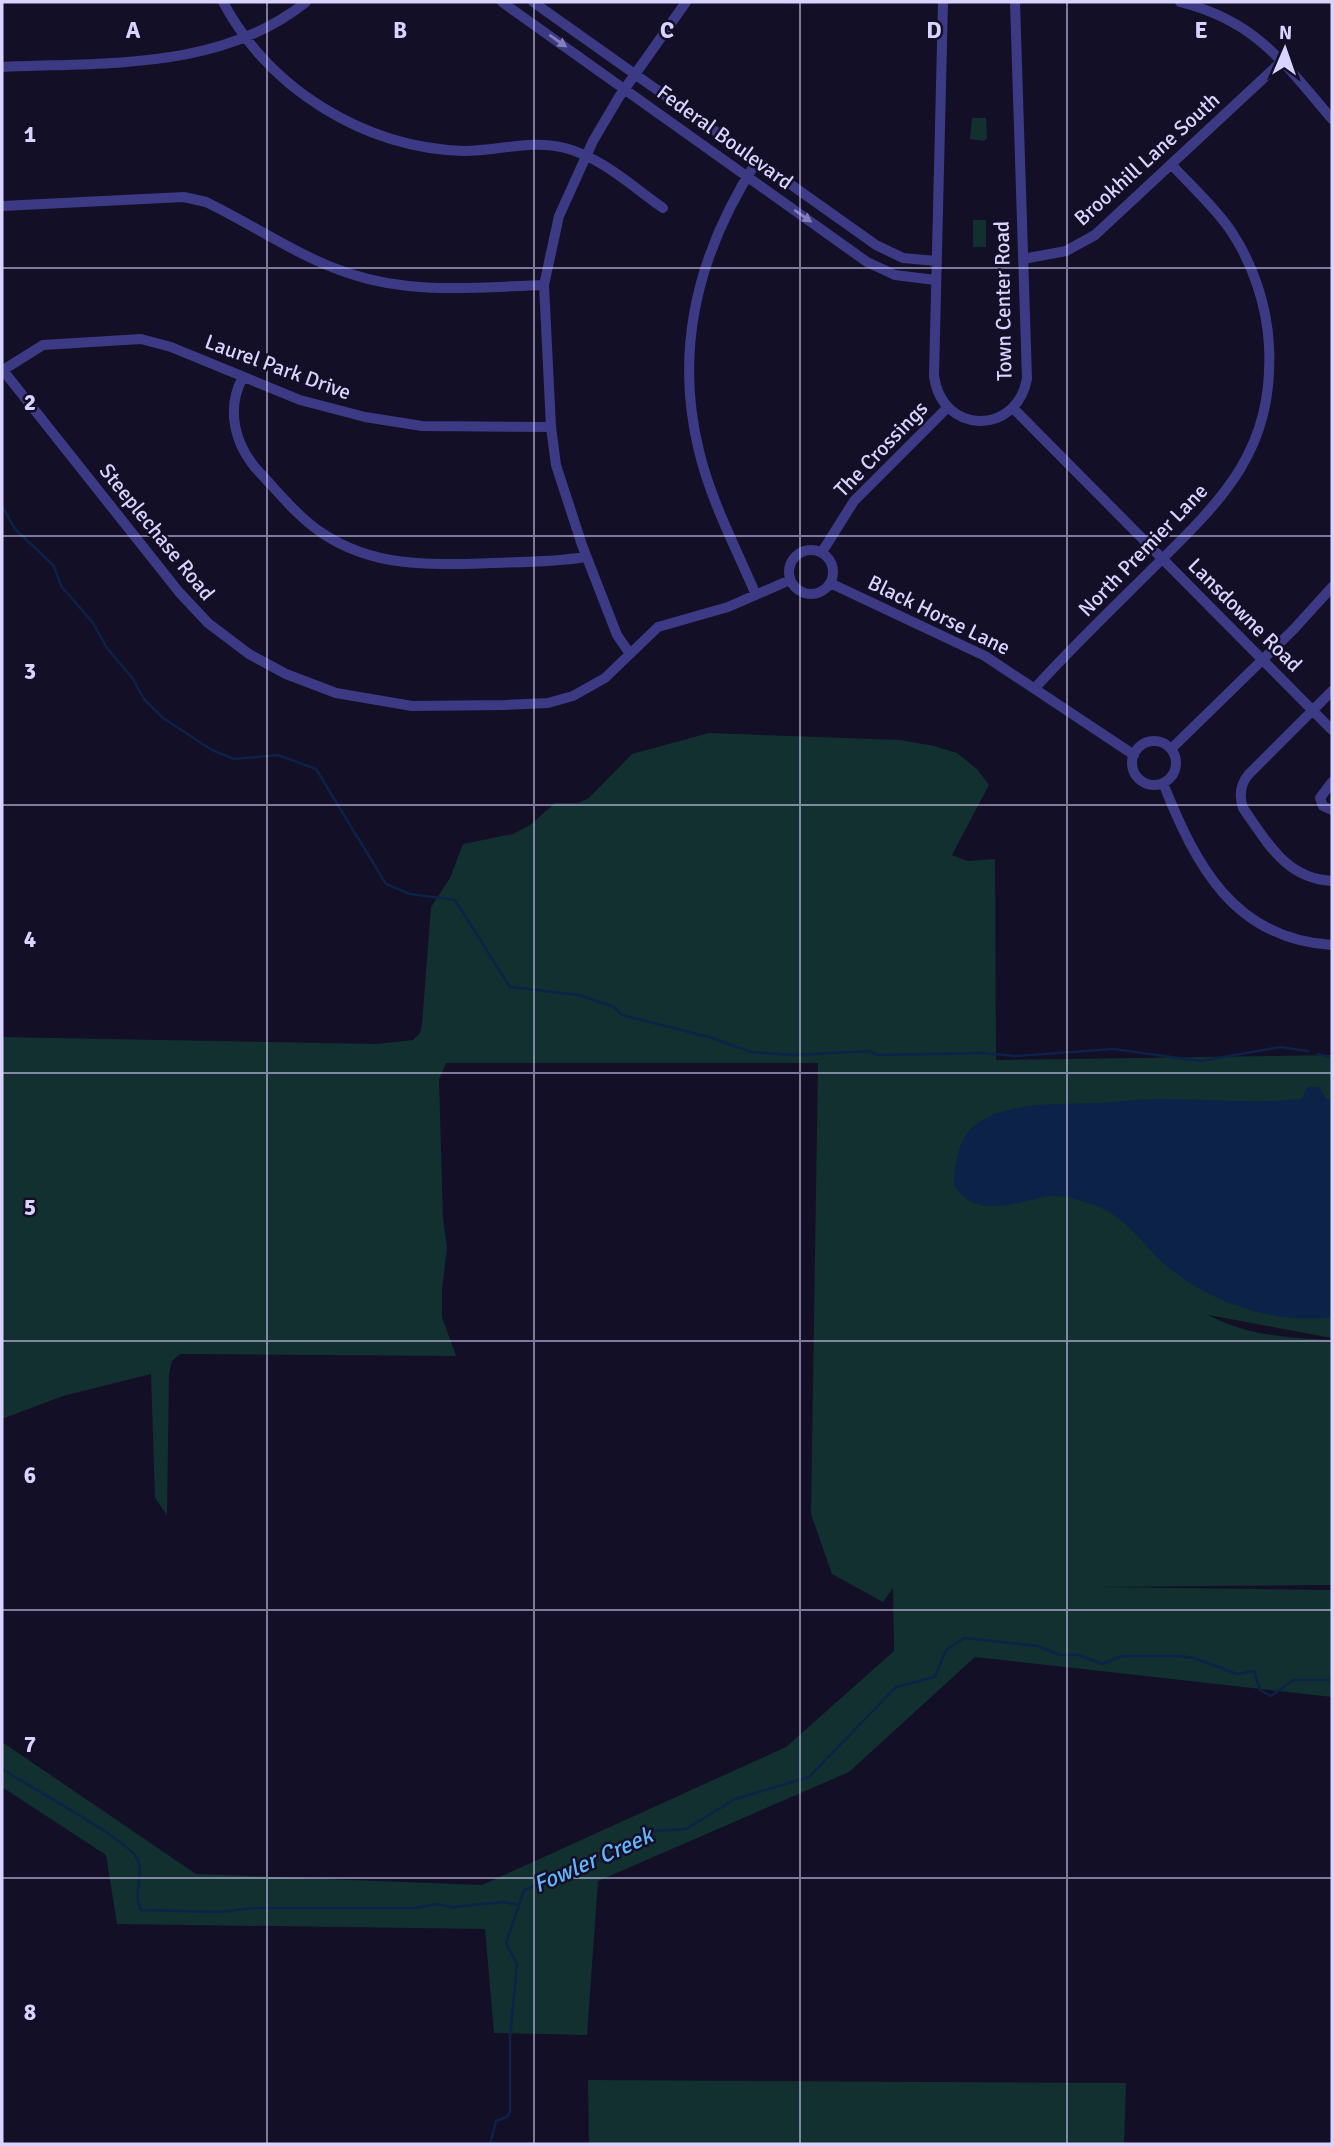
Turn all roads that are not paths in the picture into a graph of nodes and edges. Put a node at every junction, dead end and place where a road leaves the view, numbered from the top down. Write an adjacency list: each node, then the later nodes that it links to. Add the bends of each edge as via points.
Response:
1 (223, 2): 9 (street)
2 (306, 2): 9 (street)
3 (502, 2): 13 (street, Federal Boulevard, one-way to 13)
4 (533, 2): 12 (street, Federal Boulevard)
5 (686, 2): 12 (street)
6 (943, 2): 22 (street)
7 (1015, 2): 21 (street, Town Center Road)
8 (1180, 2): 10 (street, via 1233,20)
9 (246, 38): 11 (street, via 181,57); 15 (street, via 304,96 376,134 448,150 542,144)
10 (1282, 61): 14 (street); 17 (street, Brookhill Lane South)
11 (2, 66)
12 (635, 74): 13 (street); 16 (street, Federal Boulevard)
13 (624, 89): 15 (street); 18 (street, Federal Boulevard)
14 (1332, 118)
15 (586, 155): 20 (street); 24 (street, via 556,226)
16 (757, 160): 18 (street); 22 (street, Federal Boulevard, via 884,250 903,258)
17 (1171, 164): 21 (street, Brookhill Lane South, via 1080,244 1052,255); 32 (street, North Premier Lane, via 1231,230 1244,255 1266,319 1270,363 1264,411 1240,470 1212,509)
18 (747, 176): 23 (street, Federal Boulevard, one-way to 23, via 883,270); 36 (street, via 703,269 688,360 699,452)
19 (2, 206): 24 (street, via 184,197 206,202 330,266 369,279 412,287)
20 (663, 208)
21 (1023, 259): 28 (street, Town Center Road, via 1027,379)
22 (936, 261): 23 (street)
23 (935, 280): 27 (street, via 933,376 938,397)
24 (544, 285): 29 (street)
25 (2, 370): 26 (street, Laurel Park Drive, via 43,345 141,339); 37 (street, Steeplechase Road, via 179,592 208,623 249,654 286,674 336,693 397,704 541,704 586,690)
26 (243, 377): 29 (street, Laurel Park Drive, via 300,400 365,417 422,426); 31 (street, via 234,413 244,452 300,516 334,540 382,559 420,565)
27 (947, 408): 28 (street, Town Center Road, via 980,421); 30 (street, The Crossings, via 854,500)
28 (1013, 408): 32 (street, Lansdowne Road)
29 (551, 426): 31 (street, via 560,482)
30 (822, 552): 33 (street, via 806,550 795,556); 34 (street, via 831,564)
31 (586, 557): 37 (street, via 617,635)
32 (1163, 559): 38 (street, Lansdowne Road); 39 (street, North Premier Lane)
33 (790, 580): 34 (street, via 806,593 819,592); 36 (street)
34 (830, 583): 39 (street, Black Horse Lane, via 959,642)
35 (1332, 587): 38 (street)
36 (756, 595): 37 (street, via 658,627)
37 (630, 654)
38 (1263, 660): 41 (street, Lansdowne Road); 43 (street)
39 (1035, 688): 44 (street, Black Horse Lane)
40 (1332, 691): 41 (street)
41 (1313, 710): 42 (street, Lansdowne Road); 48 (street, via 1248,775 1241,798 1243,808 1285,864 1302,875)
42 (1332, 730)
43 (1171, 749): 44 (street, via 1152,741); 46 (street, via 1176,768)
44 (1134, 755): 46 (street, via 1133,770 1140,780)
45 (1332, 782): 47 (street, via 1320,799)
46 (1163, 783): 49 (street, via 1195,853 1234,904 1277,935)
47 (1332, 810)
48 (1332, 881)
49 (1332, 945)

